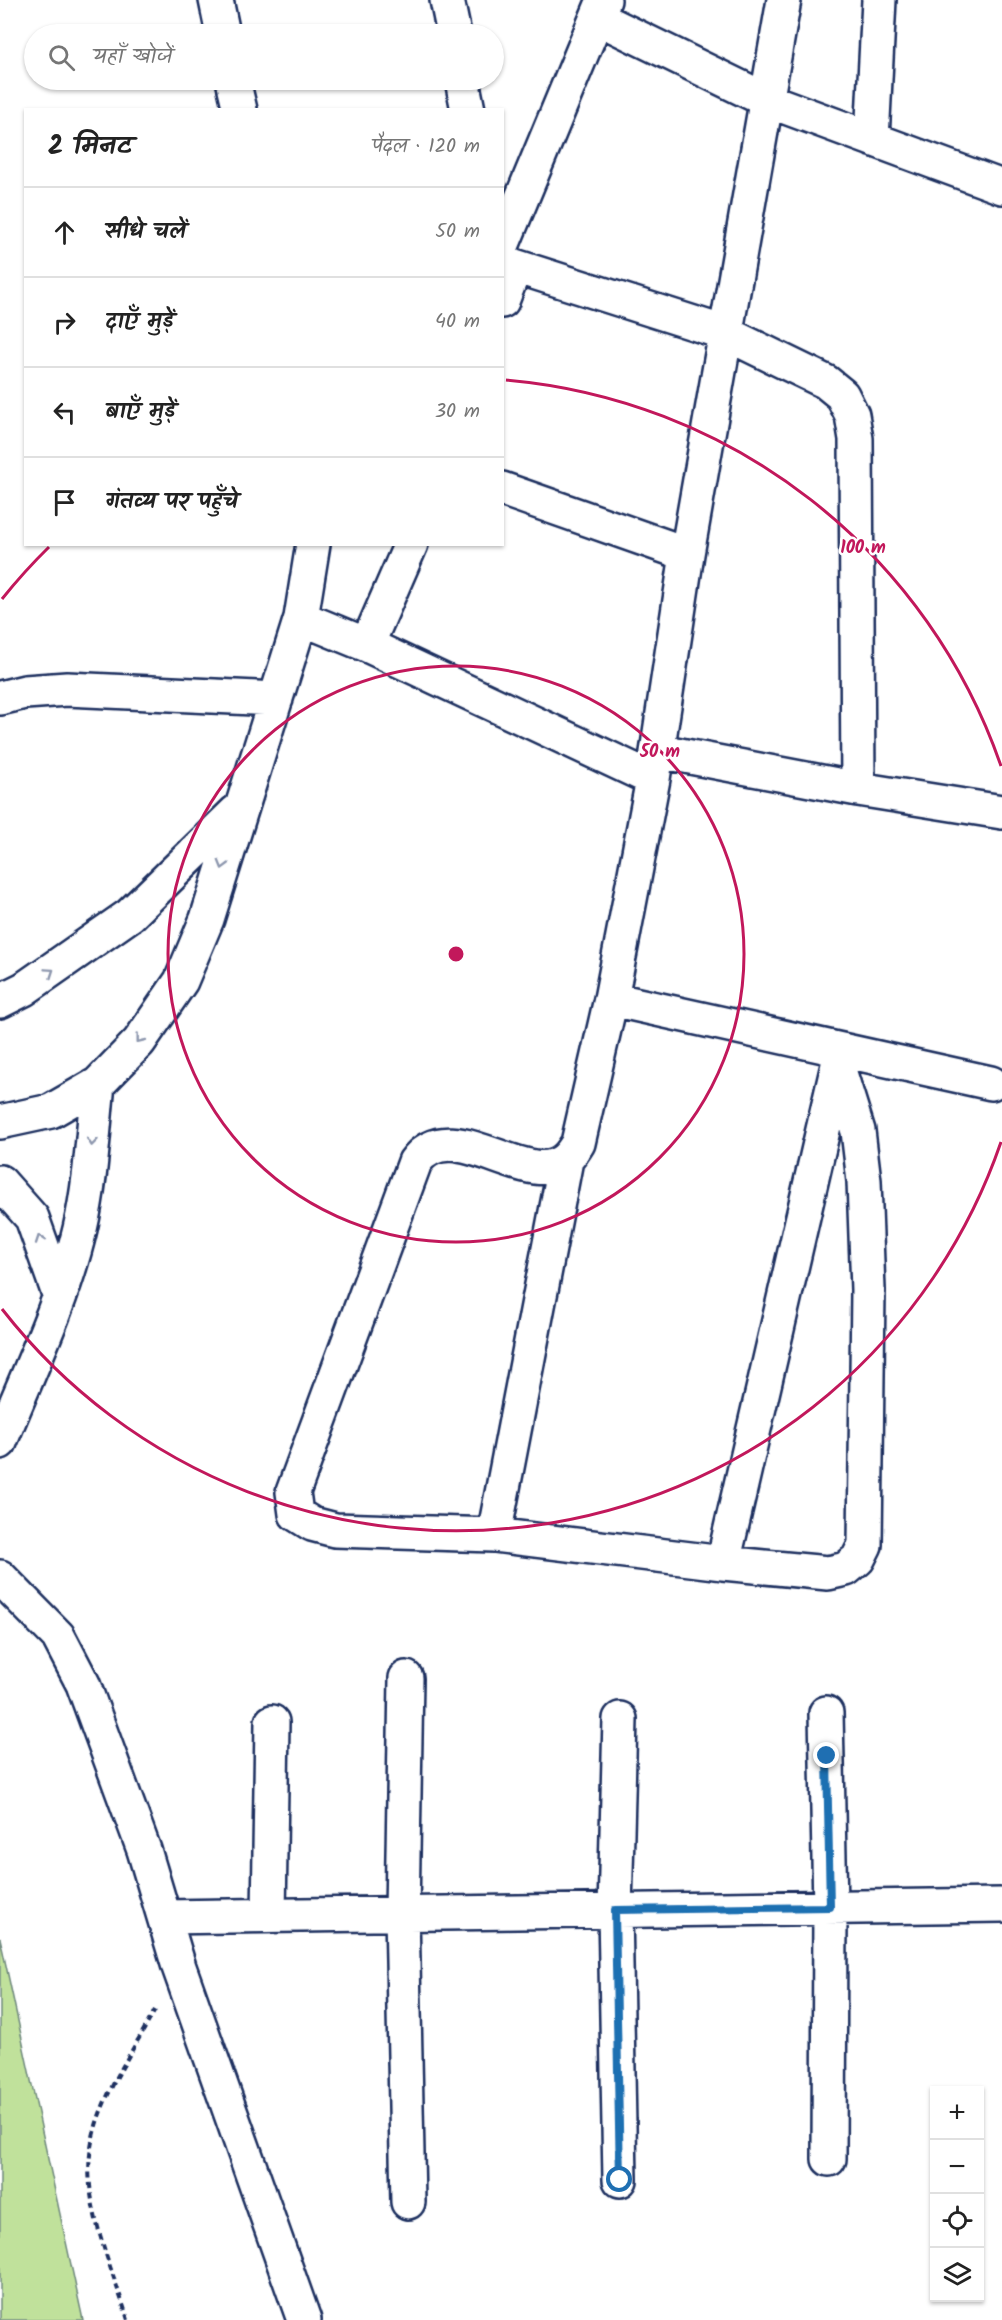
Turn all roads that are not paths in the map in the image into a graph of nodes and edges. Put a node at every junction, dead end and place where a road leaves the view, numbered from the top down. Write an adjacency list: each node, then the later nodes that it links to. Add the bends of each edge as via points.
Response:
1 (216, 0): 6 (street)
2 (447, 0): 7 (street)
3 (783, 0): 10 (street)
4 (879, 0): 13 (street)
5 (601, 9): 10 (street); 15 (street)
6 (221, 24)
7 (452, 24)
8 (235, 90): 11 (street)
9 (464, 90): 12 (street)
10 (764, 99): 13 (street); 17 (street)
11 (240, 108)
12 (468, 108)
13 (872, 139): 14 (street)
14 (1002, 187)
15 (506, 258): 16 (street); 17 (street)
16 (504, 280)
17 (725, 333): 21 (street); 27 (street, via 826,382 842,395 852,414 856,439)
18 (504, 490): 21 (street)
19 (314, 546): 22 (street)
20 (410, 546): 23 (street)
21 (687, 554): 26 (street)
22 (301, 618): 23 (street); 25 (street)
23 (367, 645): 26 (street)
24 (0, 698): 25 (street, via 67,689)
25 (276, 699): 28 (street)
26 (656, 765): 27 (street); 30 (street)
27 (858, 789): 29 (street)
28 (240, 809): 31 (street, one-way to 28, via 130,915); 34 (street, one-way to 34, via 207,919 181,981 139,1042)
29 (1002, 812)
30 (611, 999): 32 (street); 36 (street, via 578,1143)
31 (0, 1002)
32 (838, 1057): 33 (street); 41 (street); 41 (street, via 858,1131 864,1181 868,1290 865,1545 858,1559 846,1569 828,1573)
33 (991, 1083)
34 (98, 1084): 35 (street, via 51,1111); 38 (street, one-way to 38, via 80,1230)
35 (0, 1122)
36 (566, 1160): 40 (street); 40 (street, via 545,1167 529,1166 455,1144 436,1144 423,1150 415,1162 293,1492 296,1514 312,1524 335,1530)
37 (0, 1182): 38 (street, one-way to 37, via 32,1218)
38 (59, 1294): 39 (street)
39 (0, 1442)
40 (494, 1535): 41 (street)
41 (723, 1563)
42 (0, 1577): 52 (street, via 58,1636 72,1658 144,1850)
43 (406, 1678): 50 (street)
44 (826, 1713): 48 (street)
45 (620, 1719): 49 (street)
46 (272, 1722): 51 (street)
47 (1002, 1905): 48 (street)
48 (830, 1907): 49 (street); 53 (street)
49 (615, 1910): 50 (street); 54 (street)
50 (402, 1913): 51 (street); 55 (street)
51 (269, 1915): 52 (street)
52 (164, 1917): 56 (street)
53 (829, 2159)
54 (620, 2180)
55 (408, 2202)
56 (304, 2320)

